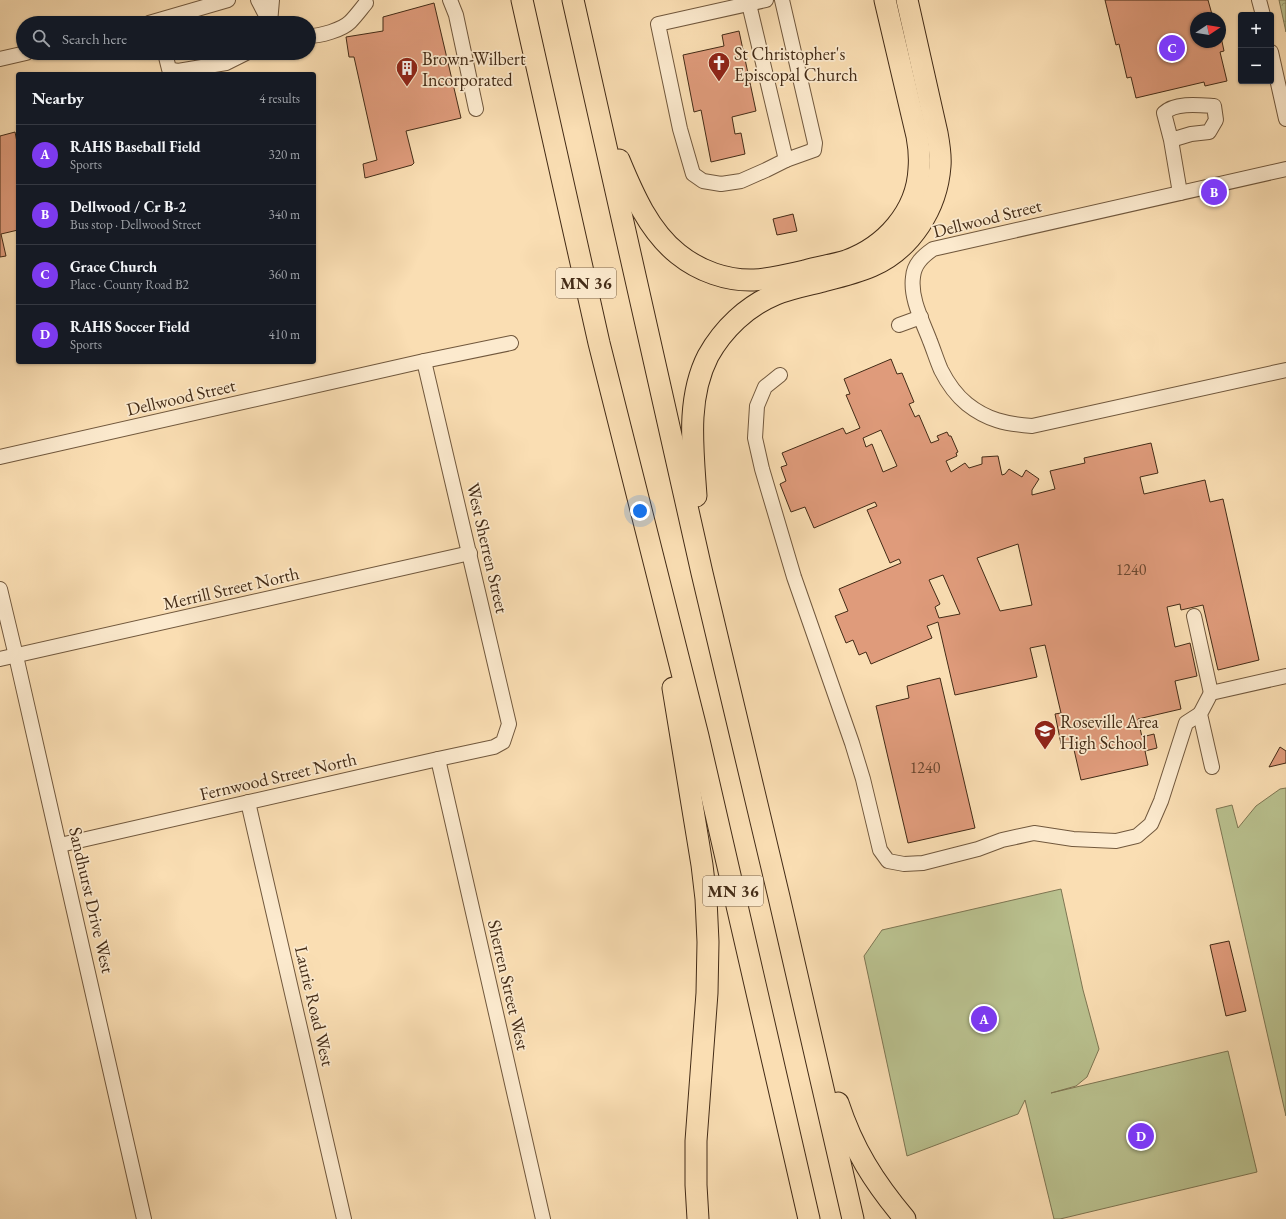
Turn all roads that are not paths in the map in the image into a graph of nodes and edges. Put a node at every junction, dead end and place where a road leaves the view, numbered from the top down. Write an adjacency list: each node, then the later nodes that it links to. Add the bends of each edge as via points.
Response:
1 (228, 0): 15 (street)
2 (258, 0): 16 (street)
3 (272, 0): 17 (street)
4 (450, 0): 27 (street, via 456,15)
5 (522, 0): 41 (highway, MN 36, via 599,343)
6 (573, 0): 26 (highway, MN 36)
7 (766, 0): 13 (street)
8 (782, 0): 30 (street, via 816,143 814,150)
9 (885, 0): 26 (highway, via 917,136 920,152 919,171 916,189 902,219 883,240 846,261 754,280 716,275 678,255 653,227 633,192 611,142)
10 (907, 0): 42 (highway, via 940,147 940,166 932,203 912,235 899,249 880,262 849,275 776,294 759,302 744,313 718,340 701,374 694,413 693,449)
11 (1260, 0): 14 (street)
12 (366, 3): 18 (street, via 349,23 334,31)
13 (749, 4): 30 (street); 30 (street, via 658,24 680,129 693,174 703,181 721,184 741,181)
14 (1262, 12)
15 (174, 16)
16 (266, 16)
17 (271, 16)
18 (316, 36)
19 (16, 54): 20 (street)
20 (1, 55)
21 (166, 60): 24 (street, via 168,69)
22 (233, 60): 25 (street, via 226,64)
23 (1274, 65): 28 (street)
24 (178, 72)
25 (178, 72)
26 (592, 84): 42 (highway, MN 36)
27 (476, 109)
28 (1286, 119)
29 (1171, 140): 32 (street)
30 (786, 160)
31 (1286, 168): 32 (street, Dellwood Street)
32 (1180, 192): 33 (street, Dellwood Street, via 933,249 920,260 913,276 914,298)
33 (921, 317): 34 (street); 37 (street, Dellwood Street, via 941,370 952,388 966,403 986,417 1011,425 1032,426)
34 (900, 325)
35 (511, 343): 36 (street, Dellwood Street)
36 (424, 361): 39 (street, Dellwood Street); 40 (street, West Sherren Street)
37 (1286, 370)
38 (780, 375): 49 (street, via 765,387 758,406 755,438 794,577 852,743 880,850 888,861 904,864 923,863 1034,833 1073,839 1116,841 1137,836 1151,824 1161,802 1186,723)
39 (0, 457)
40 (470, 553): 45 (street, Merrill Street North); 50 (street, West Sherren Street, via 509,724)
41 (654, 565): 59 (highway, via 706,899 707,993 696,1141); 60 (highway, MN 36, via 698,736)
42 (702, 572): 55 (highway, MN 36)
43 (0, 589): 45 (street, Sandhurst Drive West)
44 (1194, 616): 48 (street)
45 (16, 656): 46 (street, Merrill Street North); 54 (street, Sandhurst Drive West)
46 (0, 659)
47 (1286, 676): 48 (street)
48 (1211, 693): 49 (street)
49 (1200, 714): 52 (street)
50 (503, 742): 51 (street, Fernwood Street North, via 494,747)
51 (438, 759): 53 (street, Fernwood Street North); 58 (street, Sherren Street West)
52 (1212, 767)
53 (248, 802): 54 (street, Fernwood Street North); 57 (street, Laurie Road West)
54 (60, 845): 56 (street, Sandhurst Drive West)
55 (802, 996): 61 (highway, MN 36); 62 (highway, via 848,1132 866,1167)
56 (144, 1219)
57 (344, 1219)
58 (543, 1219)
59 (698, 1219)
60 (809, 1219)
61 (853, 1219)
62 (905, 1219)

